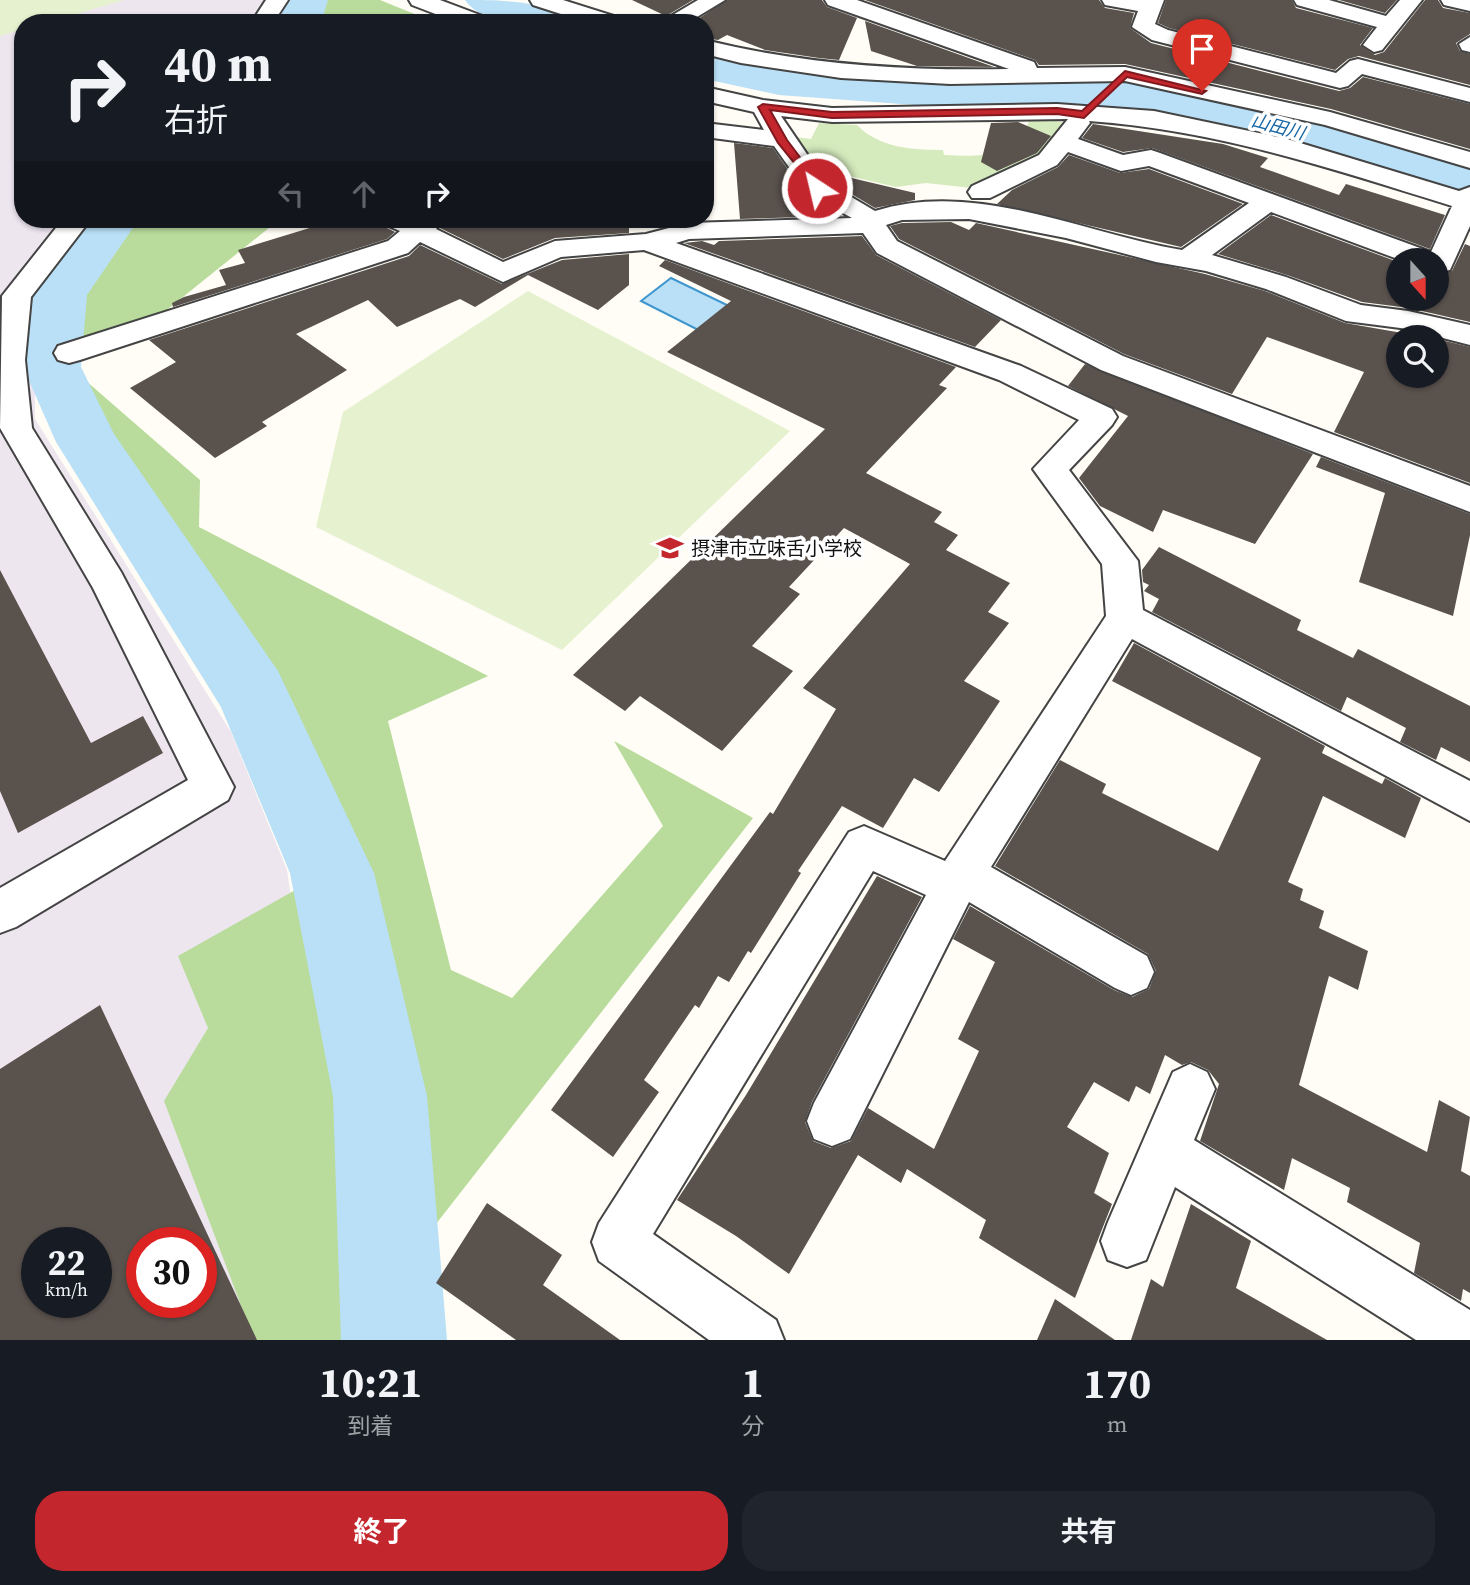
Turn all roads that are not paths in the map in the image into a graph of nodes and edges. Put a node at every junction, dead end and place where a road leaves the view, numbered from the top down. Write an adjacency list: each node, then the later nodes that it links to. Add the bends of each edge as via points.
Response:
1 (541, 0): 13 (street)
2 (675, 0): 8 (street)
3 (836, 0): 20 (street)
4 (1113, 0): 9 (street)
5 (1411, 0): 15 (street)
6 (1452, 0): 10 (street)
7 (1317, 2): 15 (street)
8 (705, 4): 14 (street)
9 (1152, 4): 16 (street, via 1143,27)
10 (1470, 5)
11 (431, 9): 12 (street)
12 (448, 14)
13 (584, 14)
14 (687, 14)
15 (1390, 24): 18 (street)
16 (1160, 35): 18 (street, via 1340,81); 19 (street)
17 (714, 49): 20 (street, via 841,71 950,77)
18 (1358, 66): 21 (street)
19 (1125, 74): 20 (street); 24 (street); 28 (street, via 1330,119)
20 (1051, 75)
21 (1470, 95)
22 (714, 96): 23 (street)
23 (763, 107): 24 (street, via 832,115 1057,111); 26 (street)
24 (1084, 115): 27 (street); 31 (street, via 1154,118 1278,145)
25 (714, 131): 26 (street)
26 (782, 140): 32 (street, via 817,188)
27 (1064, 142): 29 (street, via 1048,160); 30 (street, via 1121,163 1151,158)
28 (1470, 160)
29 (981, 192)
30 (1269, 201): 37 (street); 39 (street)
31 (1467, 210): 38 (street)
32 (873, 223): 36 (street, via 688,231); 39 (street, via 900,212 969,211); 43 (street, via 887,247 1112,363)
33 (69, 228): 40 (street)
34 (411, 228): 42 (street, via 398,247 305,264)
35 (424, 228): 36 (street, via 503,273 555,249)
36 (647, 242): 44 (street, via 1010,373 1101,417 1049,469 1120,561)
37 (1395, 248)
38 (1448, 248)
39 (1188, 259): 41 (street, via 1276,283 1356,314 1408,320)
40 (9, 297): 47 (street, via 16,428 108,582 212,787)
41 (1470, 335)
42 (69, 353)
43 (1470, 499)
44 (1125, 618): 45 (street); 46 (street)
45 (1470, 802)
46 (958, 880): 48 (street); 50 (street); 53 (street, via 864,846 618,1242)
47 (0, 912)
48 (1131, 972)
49 (1190, 1089): 51 (street)
50 (832, 1121)
51 (1164, 1151): 52 (street); 54 (street)
52 (1127, 1241)
53 (756, 1340)
54 (1467, 1340)

